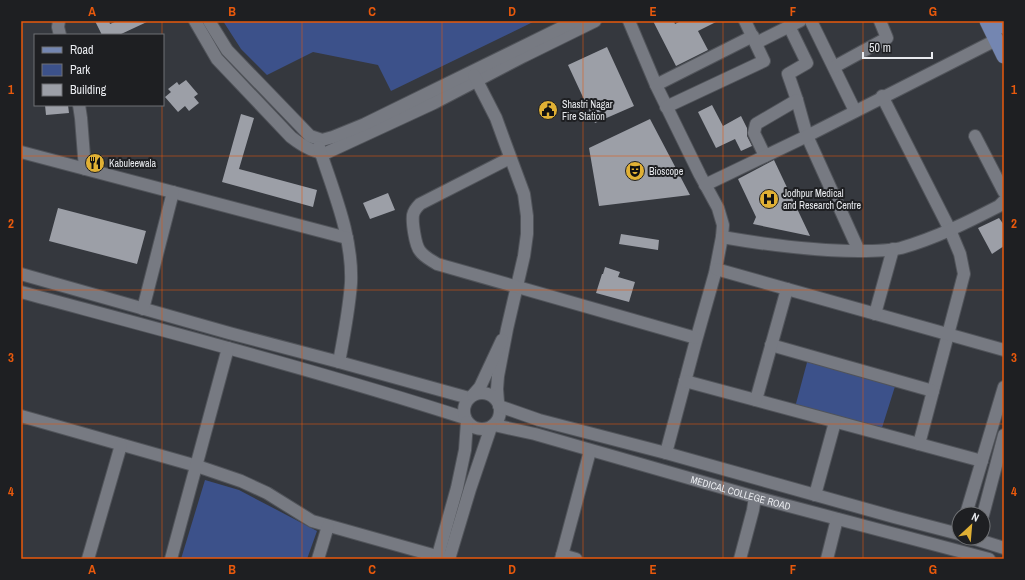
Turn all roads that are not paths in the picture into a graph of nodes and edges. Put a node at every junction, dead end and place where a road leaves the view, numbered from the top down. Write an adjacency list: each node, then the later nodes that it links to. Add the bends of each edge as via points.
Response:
1 (59, 21): 14 (street)
2 (195, 21): 30 (street, via 217,59 291,136 300,144)
3 (209, 21): 28 (street, via 227,50 297,124)
4 (575, 21): 19 (street)
5 (595, 21): 19 (street, via 524,56)
6 (629, 21): 20 (street)
7 (746, 21): 15 (street)
8 (811, 21): 18 (street)
9 (880, 21): 18 (street, via 888,38)
10 (987, 21): 16 (main road)
11 (1002, 21): 13 (main road)
12 (794, 24): 15 (street); 22 (street, via 807,63 788,74)
13 (1004, 26)
14 (60, 34)
15 (754, 40): 20 (street); 24 (street, via 764,61)
16 (996, 40): 17 (main road); 21 (street)
17 (1004, 56)
18 (834, 66): 25 (street)
19 (475, 76): 28 (street, via 333,137 322,140); 30 (street, via 434,103 333,150); 32 (street, via 496,118)
20 (656, 85): 24 (street)
21 (882, 96): 25 (street); 38 (street)
22 (797, 100): 26 (street); 31 (street, via 756,124 754,133)
23 (79, 106): 33 (street)
24 (666, 107): 34 (street)
25 (855, 110): 26 (street)
26 (807, 136): 31 (street); 42 (street)
27 (974, 136): 36 (street)
28 (316, 138): 30 (street)
29 (21, 152): 33 (street)
30 (321, 153): 40 (street)
31 (765, 156): 34 (street)
32 (510, 158): 45 (street, via 524,194 527,216 525,248); 45 (street, via 420,204 413,215 416,244 419,251 428,259 437,264)
33 (85, 169): 35 (street)
34 (705, 185): 39 (street, via 718,208 723,225)
35 (173, 192): 40 (street); 48 (street)
36 (1004, 192)
37 (1002, 204): 38 (street)
38 (950, 230): 41 (street); 51 (street, via 960,254 964,274)
39 (722, 237): 42 (street, via 793,248); 43 (street)
40 (347, 238): 56 (street, via 351,282)
41 (893, 249): 42 (street); 49 (street)
42 (858, 251)
43 (716, 269): 46 (street); 52 (street)
44 (21, 274): 48 (street)
45 (516, 287): 50 (street); 52 (street)
46 (787, 289): 49 (street); 53 (street)
47 (21, 292): 54 (street)
48 (143, 309): 56 (street)
49 (875, 314): 51 (street)
50 (507, 329): 60 (street, via 480,387); 62 (street, via 497,389)
51 (948, 334): 55 (street); 59 (street)
52 (696, 338): 57 (street)
53 (771, 345): 59 (street); 61 (street)
54 (228, 348): 64 (street, via 418,402); 73 (street)
55 (1004, 350)
56 (339, 362): 60 (street)
57 (685, 381): 61 (street); 71 (street)
58 (1004, 387): 72 (street)
59 (933, 391): 68 (street)
60 (471, 397): 62 (street, via 478,393 489,395); 64 (street, via 464,407)
61 (756, 400): 65 (street)
62 (498, 404): 66 (street, via 499,417); 71 (street, MEDICAL COLLEGE ROAD, via 539,420)
63 (21, 416): 69 (street)
64 (466, 420): 66 (street, via 476,429); 89 (street, via 465,450)
65 (835, 422): 68 (street); 75 (street)
66 (493, 426): 70 (street, MEDICAL COLLEGE ROAD, via 535,434); 89 (street)
67 (1004, 435): 74 (street)
68 (919, 444): 72 (street)
69 (121, 445): 73 (street); 90 (street)
70 (590, 451): 76 (street, MEDICAL COLLEGE ROAD); 88 (street)
71 (666, 453): 75 (street, MEDICAL COLLEGE ROAD)
72 (982, 461): 77 (street)
73 (197, 466): 80 (street, via 241,481 267,493 312,521); 91 (street)
74 (1000, 466): 78 (street)
75 (815, 495): 81 (street, MEDICAL COLLEGE ROAD)
76 (756, 497): 79 (street, MEDICAL COLLEGE ROAD); 94 (street)
77 (968, 506)
78 (986, 506)
79 (838, 519): 82 (street, MEDICAL COLLEGE ROAD); 95 (street)
80 (328, 526): 89 (street); 92 (street)
81 (951, 532)
82 (951, 543)
83 (991, 544): 86 (street)
84 (961, 546): 87 (street, MEDICAL COLLEGE ROAD)
85 (974, 546): 87 (street)
86 (1004, 548)
87 (973, 555): 96 (street, MEDICAL COLLEGE ROAD)
88 (562, 557): 93 (street)
89 (443, 558)
90 (88, 559)
91 (171, 559)
92 (318, 559)
93 (576, 559)
94 (740, 559)
95 (827, 559)
96 (989, 559)

